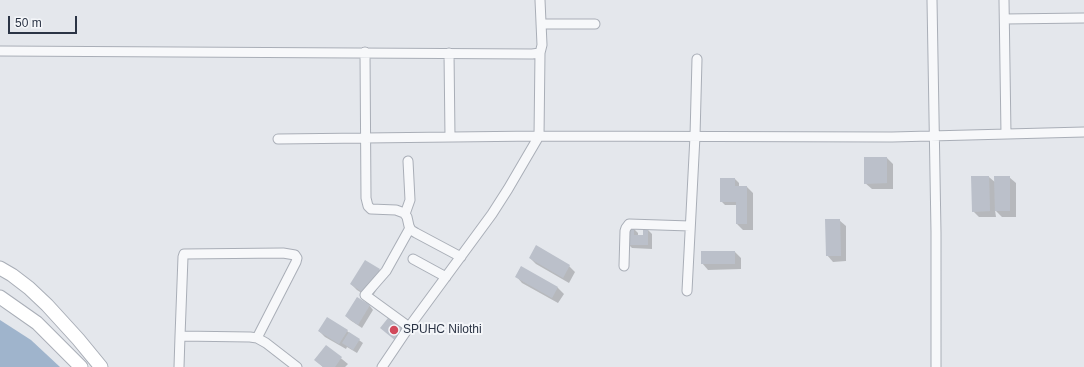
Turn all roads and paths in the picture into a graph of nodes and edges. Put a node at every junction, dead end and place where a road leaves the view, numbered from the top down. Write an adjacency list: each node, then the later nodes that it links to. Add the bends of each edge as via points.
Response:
1 (540, 0): 6 (street)
2 (932, 0): 15 (street)
3 (1004, 0): 4 (street)
4 (1005, 18): 5 (street); 14 (street)
5 (1084, 18)
6 (541, 24): 7 (street); 11 (street)
7 (596, 24)
8 (0, 51): 9 (street)
9 (365, 52): 10 (street); 19 (street)
10 (449, 53): 11 (street); 18 (street)
11 (540, 53): 16 (street)
12 (696, 59): 17 (street)
13 (1084, 132): 14 (street)
14 (1006, 134): 15 (street)
15 (934, 135): 17 (street); 40 (street)
16 (539, 136): 17 (street); 18 (street); 25 (street, via 504,195)
17 (695, 136): 23 (street)
18 (450, 137): 19 (street)
19 (366, 138): 20 (street); 22 (street, via 368,206 372,209 396,210)
20 (278, 139)
21 (408, 161): 22 (street, via 410,200)
22 (405, 214): 24 (street)
23 (690, 226): 27 (street, via 629,224 625,231); 30 (street)
24 (410, 228): 25 (street); 32 (street, via 386,271 365,295)
25 (461, 257): 29 (street)
26 (413, 259): 29 (street)
27 (624, 266)
28 (0, 268): 36 (street, via 29,288 47,305)
29 (446, 277): 32 (street)
30 (687, 290)
31 (0, 297): 35 (street, via 37,323)
32 (409, 327): 39 (street)
33 (180, 336): 34 (street); 34 (street, via 184,254 295,255 296,262); 37 (street)
34 (257, 338): 38 (street)
35 (81, 367)
36 (101, 367)
37 (179, 367)
38 (297, 367)
39 (382, 367)
40 (936, 367)

